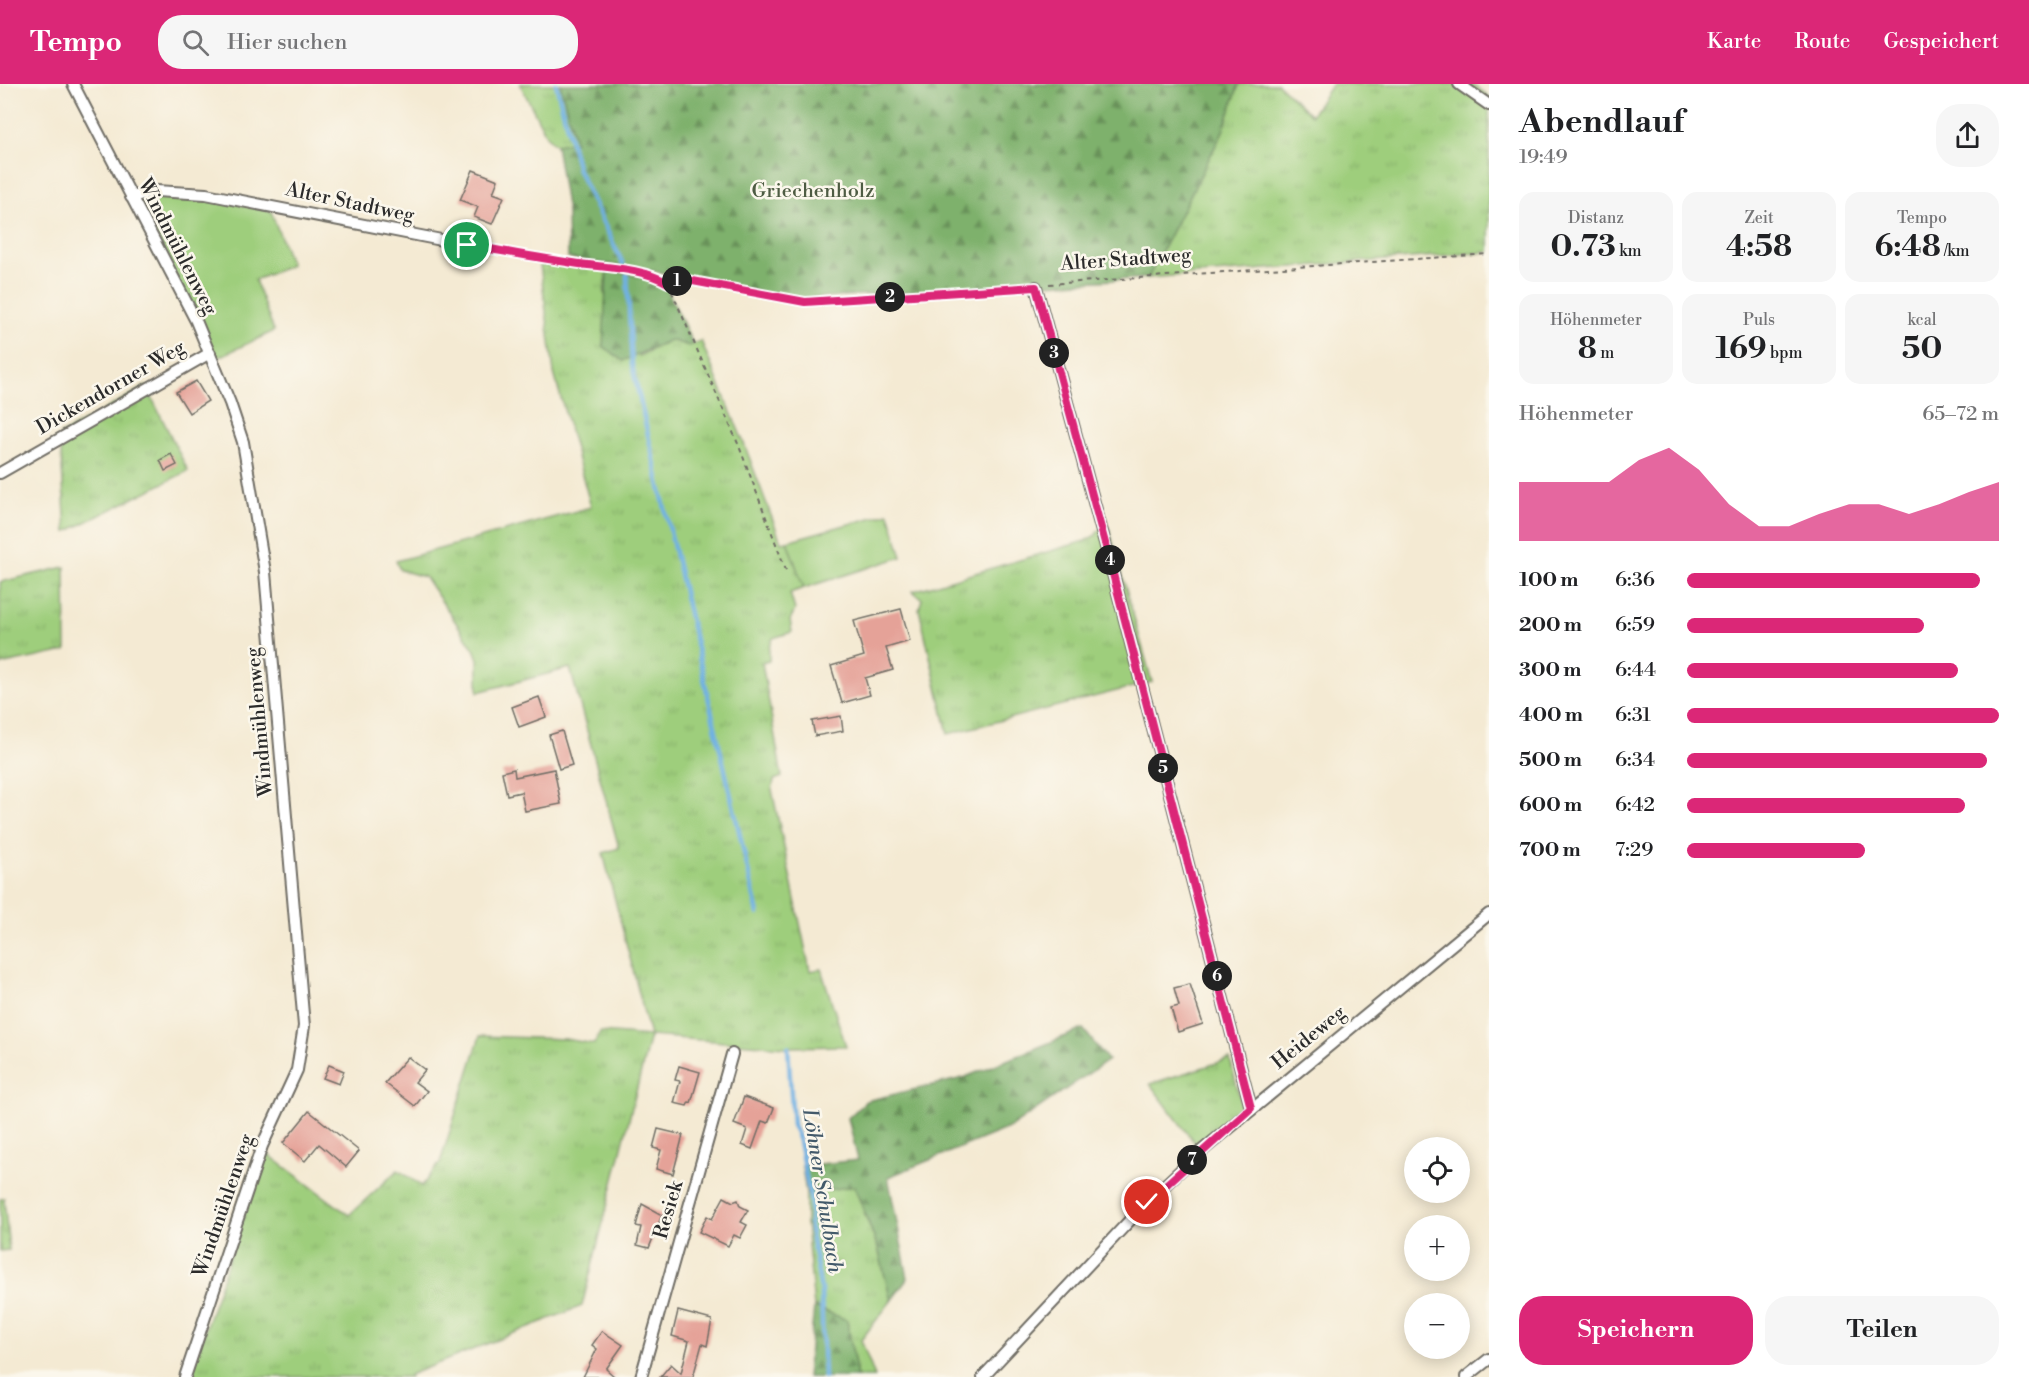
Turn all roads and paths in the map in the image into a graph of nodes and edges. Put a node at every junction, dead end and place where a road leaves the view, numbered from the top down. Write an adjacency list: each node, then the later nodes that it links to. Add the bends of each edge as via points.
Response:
1 (73, 84): 4 (street, Windmühlenweg)
2 (1460, 84): 3 (street)
3 (1489, 105)
4 (130, 197): 5 (street, Alter Stadtweg, via 156,191 206,194); 9 (street, Windmühlenweg)
5 (467, 245): 7 (path, Alter Stadtweg, via 576,264 607,265)
6 (1489, 254): 8 (path, Alter Stadtweg)
7 (668, 283): 8 (path, Alter Stadtweg, via 682,279 805,302); 11 (path, via 739,446)
8 (1036, 287): 14 (street)
9 (210, 353): 10 (street, Dickendorner Weg); 16 (street, Windmühlenweg, via 243,442 266,572 304,1026 297,1070 262,1146)
10 (0, 473)
11 (787, 573)
12 (1489, 914): 14 (street, Heideweg)
13 (732, 1054): 17 (street, Resiek)
14 (1251, 1108): 18 (street, Heideweg, via 1147,1202)
15 (1489, 1359): 19 (street)
16 (185, 1377)
17 (641, 1377)
18 (983, 1377)
19 (1466, 1377)

